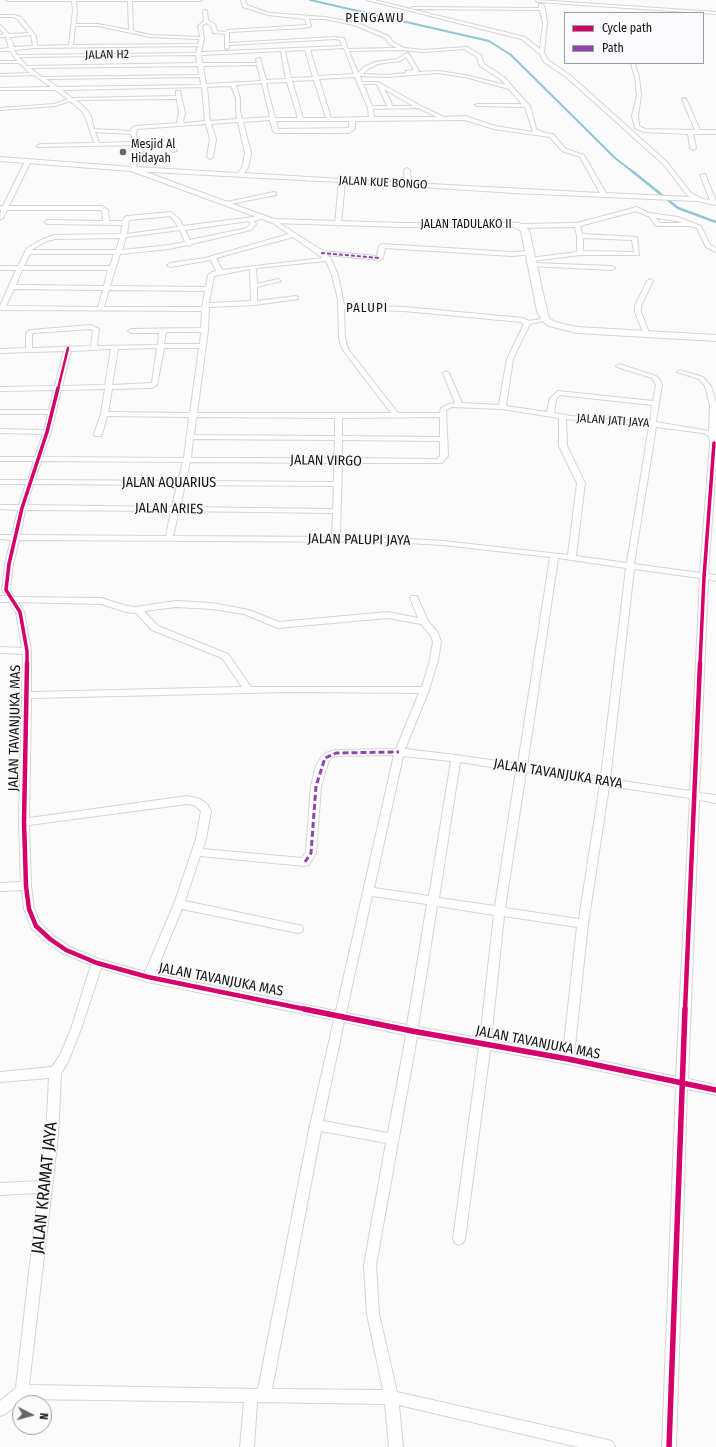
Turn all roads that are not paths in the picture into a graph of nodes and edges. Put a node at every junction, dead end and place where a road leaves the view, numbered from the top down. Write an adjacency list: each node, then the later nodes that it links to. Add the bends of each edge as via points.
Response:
1 (8, 0): 2 (street)
2 (74, 0): 3 (street); 17 (street)
3 (130, 0): 4 (street); 19 (street)
4 (200, 0)
5 (243, 0): 15 (street, via 245,6 265,13)
6 (368, 0): 9 (street)
7 (538, 0): 8 (street); 10 (street)
8 (622, 6): 12 (street); 13 (street)
9 (402, 8): 10 (street); 40 (street, via 526,37)
10 (543, 9): 25 (street)
11 (205, 11): 16 (street)
12 (624, 12)
13 (716, 13)
14 (0, 16): 21 (street, via 17,17)
15 (307, 18): 20 (street, via 308,26 305,27); 34 (street, via 325,18 355,24 387,37 391,43)
16 (206, 21): 20 (street, via 212,25 214,32); 26 (street, via 200,26)
17 (74, 25): 19 (street, via 98,25); 29 (street)
18 (0, 26): 23 (street)
19 (131, 32): 26 (street, via 162,37)
20 (226, 33): 27 (street)
21 (32, 34): 23 (street); 31 (street, via 35,37)
22 (0, 36): 23 (street)
23 (8, 36): 36 (street)
24 (536, 36): 25 (street)
25 (543, 36): 40 (street)
26 (202, 38): 28 (street)
27 (227, 44): 33 (street, via 335,38 342,39); 39 (street)
28 (200, 45): 30 (street); 41 (street)
29 (71, 46): 30 (street); 31 (street)
30 (108, 46): 42 (street)
31 (34, 47): 36 (street)
32 (307, 49): 33 (street, JALAN H2); 37 (street, JALAN H2); 58 (street)
33 (347, 49): 34 (street, JALAN H2); 53 (street)
34 (403, 49): 68 (street, JALAN H2, via 467,49 478,55 482,65 498,74)
35 (0, 50): 36 (street)
36 (12, 50): 43 (street)
37 (283, 51): 38 (street, JALAN H2); 59 (street)
38 (257, 52): 39 (street, JALAN H2); 46 (street)
39 (228, 53): 41 (street, JALAN H2)
40 (542, 53): 88 (street, via 546,61 568,76)
41 (198, 54): 42 (street, JALAN H2); 49 (street)
42 (106, 55): 43 (street, JALAN H2)
43 (15, 56): 45 (street)
44 (0, 62): 45 (street)
45 (20, 62): 50 (street)
46 (260, 64): 49 (street); 60 (street)
47 (633, 64): 89 (street, via 639,95 635,116 637,127)
48 (132, 65): 49 (street); 50 (street); 56 (street)
49 (200, 65): 55 (street)
50 (27, 67): 51 (street)
51 (35, 74): 52 (street); 57 (street)
52 (0, 75)
53 (358, 75): 54 (street); 54 (street, via 377,63 398,60 407,54 417,71); 58 (street); 61 (street)
54 (367, 75): 68 (street, via 443,72)
55 (202, 76): 56 (street); 64 (street)
56 (128, 77): 57 (street)
57 (41, 78): 66 (street)
58 (316, 78): 59 (street); 79 (street)
59 (289, 80): 60 (street); 84 (street)
60 (264, 82): 62 (street); 78 (street)
61 (359, 83): 63 (street); 76 (street)
62 (233, 84): 64 (street); 83 (street)
63 (378, 85): 74 (street); 77 (street, via 386,96)
64 (204, 86): 65 (street); 85 (street)
65 (177, 87): 66 (street); 69 (street)
66 (57, 88): 67 (street); 70 (street)
67 (0, 89)
68 (511, 89): 73 (street, JALAN H2)
69 (179, 97): 70 (street); 86 (street, via 182,113 180,122)
70 (71, 99): 75 (street, via 55,105); 87 (street, via 84,110)
71 (684, 99): 91 (street)
72 (478, 105): 73 (street)
73 (527, 106): 94 (street, via 532,127)
74 (419, 107): 77 (street); 82 (street)
75 (0, 108)
76 (370, 108): 77 (street); 81 (street)
77 (390, 108)
78 (272, 119): 80 (street, via 276,131 346,132 352,129); 83 (street); 84 (street)
79 (329, 119): 80 (street); 84 (street)
80 (352, 119): 81 (street)
81 (372, 119): 82 (street)
82 (445, 119): 94 (street, via 469,118 494,127)
83 (241, 120): 85 (street); 105 (street, via 248,160)
84 (301, 120)
85 (208, 123): 86 (street); 100 (street, via 212,139)
86 (183, 124): 93 (street, via 138,127 134,129)
87 (92, 130): 93 (street); 96 (street)
88 (627, 130): 89 (street); 111 (street, via 665,163 678,182)
89 (642, 130): 90 (street)
90 (690, 132): 91 (street); 98 (street)
91 (698, 132): 92 (street)
92 (716, 132)
93 (134, 133): 95 (street)
94 (543, 135): 110 (street, via 551,135 564,150 582,156)
95 (138, 144): 96 (street); 99 (street, via 169,143); 103 (street, via 140,152)
96 (97, 145): 97 (street)
97 (40, 146)
98 (693, 148)
99 (174, 151)
100 (210, 157)
101 (0, 159): 102 (main road, JALAN TADULAKO II)
102 (28, 161): 103 (main road, JALAN TADULAKO II); 114 (street)
103 (133, 169): 105 (street, JALAN KUE BONGO); 112 (main road, JALAN TADULAKO II)
104 (407, 170): 108 (street)
105 (240, 174): 107 (street, JALAN KUE BONGO)
106 (703, 175): 113 (street)
107 (342, 181): 108 (street, JALAN KUE BONGO); 122 (street)
108 (408, 184): 110 (street, JALAN KUE BONGO)
109 (274, 194): 112 (street)
110 (604, 195): 111 (street, JALAN KUE BONGO)
111 (697, 199): 113 (street, JALAN KUE BONGO)
112 (225, 203): 116 (main road, JALAN TADULAKO II)
113 (715, 203)
114 (2, 208): 115 (street); 120 (street, via 102,208 105,210)
115 (0, 218)
116 (261, 218): 117 (street); 118 (main road, JALAN TADULAKO II)
117 (251, 220): 125 (street); 129 (street, via 254,223 249,229)
118 (273, 221): 122 (main road, JALAN TADULAKO II); 126 (street)
119 (47, 222): 120 (street)
120 (106, 222): 121 (street)
121 (125, 223): 125 (street, via 127,218 171,214); 127 (street)
122 (338, 224): 124 (main road, JALAN TADULAKO II)
123 (577, 225): 124 (street); 128 (street); 130 (street, via 637,209 653,217 678,219 698,227 708,246)
124 (520, 226): 137 (main road, JALAN TADULAKO II, via 525,230)
125 (182, 229): 127 (street); 129 (street)
126 (293, 235): 133 (street); 135 (street)
127 (124, 236): 131 (street, via 56,237 38,242); 132 (street)
128 (580, 236): 134 (street); 134 (street, via 635,238 637,254)
129 (189, 244): 132 (street)
130 (716, 250)
131 (27, 252): 132 (street); 140 (street)
132 (119, 252): 141 (street)
133 (321, 252): 136 (street); 137 (street, via 380,258 382,246 512,254)
134 (580, 253): 137 (street)
135 (213, 257): 138 (street); 144 (street)
136 (328, 259): 142 (street); 154 (street, via 335,275)
137 (532, 259): 143 (street); 157 (main road, JALAN TADULAKO II)
138 (170, 265)
139 (0, 268): 140 (street)
140 (20, 268): 141 (street); 148 (street)
141 (112, 268): 149 (street)
142 (253, 268): 144 (street); 147 (street)
143 (612, 268)
144 (220, 272): 150 (street, via 211,275)
145 (278, 281): 147 (street)
146 (650, 281): 162 (street, via 638,306)
147 (254, 286): 152 (street)
148 (12, 287): 149 (street); 155 (street)
149 (106, 288): 150 (street); 156 (street)
150 (208, 289): 153 (street)
151 (296, 298): 152 (street)
152 (254, 303): 153 (street)
153 (206, 307): 156 (street); 160 (street)
154 (342, 307): 158 (street, via 404,309 523,320); 183 (street, via 342,338 345,348)
155 (1, 308): 156 (street)
156 (100, 309)
157 (545, 319): 158 (street); 162 (main road, via 566,329)
158 (528, 323): 179 (street, via 510,359)
159 (163, 330): 160 (street); 161 (street); 164 (street)
160 (205, 330): 165 (street)
161 (131, 331)
162 (647, 335): 163 (main road)
163 (716, 338)
164 (160, 346): 165 (street); 167 (street); 175 (street, via 154,385)
165 (204, 346): 185 (street)
166 (94, 347): 167 (street); 168 (street); 169 (street, via 96,329 91,327 32,330 29,334)
167 (115, 347): 175 (street)
168 (68, 348): 169 (street); 174 (street, JALAN TAVANJUKA MAS)
169 (29, 350): 170 (street)
170 (0, 351)
171 (619, 366): 177 (street, JALAN TAVANJUKA MAS, via 657,380 659,385)
172 (680, 372): 196 (street, via 701,378 708,386 713,405)
173 (446, 373): 178 (street)
174 (59, 387): 175 (street); 176 (street); 181 (street, JALAN TAVANJUKA MAS)
175 (109, 387): 182 (street)
176 (0, 389)
177 (656, 403): 184 (street, via 558,393 553,398); 189 (street, JALAN TAVANJUKA MAS)
178 (459, 406): 179 (street); 186 (street, via 445,406)
179 (502, 407): 184 (street, JALAN JATI JAYA)
180 (0, 412): 181 (street)
181 (52, 412): 191 (street, JALAN TAVANJUKA MAS)
182 (104, 414): 185 (street); 192 (street)
183 (395, 414): 186 (street); 187 (street)
184 (550, 414): 188 (street, JALAN JATI JAYA)
185 (194, 415): 187 (street); 193 (street)
186 (443, 415): 195 (street, JALAN VIRGO)
187 (340, 416): 194 (street)
188 (562, 416): 189 (street, JALAN JATI JAYA); 215 (street, via 563,446 581,482)
189 (652, 424): 196 (street, JALAN JATI JAYA, via 705,431); 218 (street, JALAN TAVANJUKA MAS)
190 (0, 432): 191 (street)
191 (47, 432): 198 (street, JALAN TAVANJUKA MAS)
192 (98, 434)
193 (191, 437): 194 (street, JALAN VIRGO); 199 (street)
194 (340, 439): 195 (street, JALAN VIRGO); 200 (street)
195 (443, 439): 200 (street, JALAN VIRGO, via 444,456 439,461)
196 (714, 442): 205 (street)
197 (0, 458): 198 (street, JALAN VIRGO)
198 (38, 459): 199 (street, JALAN VIRGO); 202 (street, JALAN TAVANJUKA MAS)
199 (187, 460): 200 (street, JALAN VIRGO); 203 (street)
200 (339, 462): 204 (street)
201 (0, 482): 202 (street, JALAN AQUARIUS)
202 (31, 483): 203 (street, JALAN AQUARIUS); 207 (street, JALAN TAVANJUKA MAS)
203 (181, 483): 204 (street, JALAN AQUARIUS); 208 (street)
204 (338, 484): 209 (street)
205 (712, 493): 219 (street)
206 (0, 507): 207 (street, JALAN ARIES)
207 (22, 508): 208 (street, JALAN ARIES); 211 (street, JALAN TAVANJUKA MAS)
208 (176, 509): 209 (street, JALAN ARIES); 212 (street)
209 (337, 511): 213 (street)
210 (0, 537): 211 (street, JALAN PALUPI JAYA)
211 (17, 537): 212 (street, JALAN PALUPI JAYA); 217 (street, JALAN TAVANJUKA MAS)
212 (169, 538): 213 (street, JALAN PALUPI JAYA)
213 (336, 539): 214 (street, JALAN PALUPI JAYA, via 444,543)
214 (554, 555): 215 (street, JALAN PALUPI JAYA); 233 (street, JALAN TAVANJUKA MAS)
215 (572, 558): 218 (street, JALAN PALUPI JAYA)
216 (0, 564): 217 (street)
217 (9, 564): 223 (street, JALAN TAVANJUKA MAS, via 6,590)
218 (630, 566): 219 (street, JALAN PALUPI JAYA); 234 (street, JALAN TAVANJUKA MAS)
219 (704, 577): 220 (street, JALAN PALUPI JAYA); 235 (street)
220 (716, 578)
221 (414, 598): 225 (street)
222 (0, 599): 223 (street)
223 (12, 600): 224 (street, via 105,601 126,609); 227 (street, JALAN TAVANJUKA MAS, via 20,612)
224 (138, 610): 225 (street, via 176,604 212,606 246,612 278,625 388,615); 228 (street, via 155,628 225,656)
225 (424, 622): 229 (street, via 433,631 437,642)
226 (0, 650): 227 (street)
227 (27, 651): 230 (street, JALAN TAVANJUKA MAS)
228 (249, 690): 229 (street); 230 (street)
229 (425, 690): 231 (street)
230 (27, 695): 237 (street, JALAN TAVANJUKA MAS)
231 (399, 752): 232 (street, JALAN TAVANJUKA RAYA); 238 (street, JALAN TAVANJUKA RAYA, via 336,753 325,758 316,786 310,852 305,862); 241 (street)
232 (456, 758): 233 (street, JALAN TAVANJUKA RAYA); 242 (street)
233 (521, 769): 234 (street, JALAN TAVANJUKA RAYA); 244 (street, JALAN TAVANJUKA MAS)
234 (605, 782): 235 (street, JALAN TAVANJUKA RAYA); 245 (street, JALAN TAVANJUKA MAS)
235 (695, 796): 236 (street, JALAN TAVANJUKA RAYA); 255 (street)
236 (716, 799)
237 (24, 822): 238 (street, via 193,801 206,810); 239 (street, JALAN TAVANJUKA MAS)
238 (196, 852): 243 (street)
239 (26, 886): 240 (street); 247 (street, JALAN TAVANJUKA MAS, via 28,909 36,926 66,950)
240 (0, 887)
241 (367, 891): 242 (street); 249 (street)
242 (433, 902): 244 (street); 250 (street)
243 (179, 904): 246 (street); 248 (street)
244 (500, 910): 245 (street); 251 (street, JALAN TAVANJUKA MAS)
245 (583, 924): 252 (street, JALAN TAVANJUKA MAS)
246 (298, 929)
247 (97, 963): 248 (street, JALAN TAVANJUKA MAS); 253 (street, JALAN KRAMAT JAYA, via 76,1029)
248 (148, 977): 249 (street, JALAN TAVANJUKA MAS)
249 (340, 1015): 250 (street, JALAN TAVANJUKA MAS); 257 (street)
250 (412, 1031): 251 (street, JALAN TAVANJUKA MAS); 258 (street)
251 (485, 1044): 252 (street, JALAN TAVANJUKA MAS); 261 (street, JALAN TAVANJUKA MAS)
252 (568, 1059): 255 (street, JALAN TAVANJUKA MAS)
253 (55, 1072): 254 (street); 259 (street, JALAN KRAMAT JAYA, via 52,1136)
254 (0, 1077)
255 (683, 1084): 256 (street, JALAN TAVANJUKA MAS); 269 (street)
256 (716, 1090)
257 (316, 1125): 258 (street); 263 (street)
258 (392, 1139): 264 (street, via 370,1265 373,1314)
259 (45, 1187): 260 (street); 262 (street, JALAN KRAMAT JAYA)
260 (0, 1189)
261 (459, 1239)
262 (22, 1392): 263 (street); 265 (street)
263 (258, 1394): 264 (street); 266 (street)
264 (391, 1397): 267 (street); 268 (street)
265 (0, 1409)
266 (247, 1447)
267 (396, 1447)
268 (608, 1447)
269 (669, 1447)

